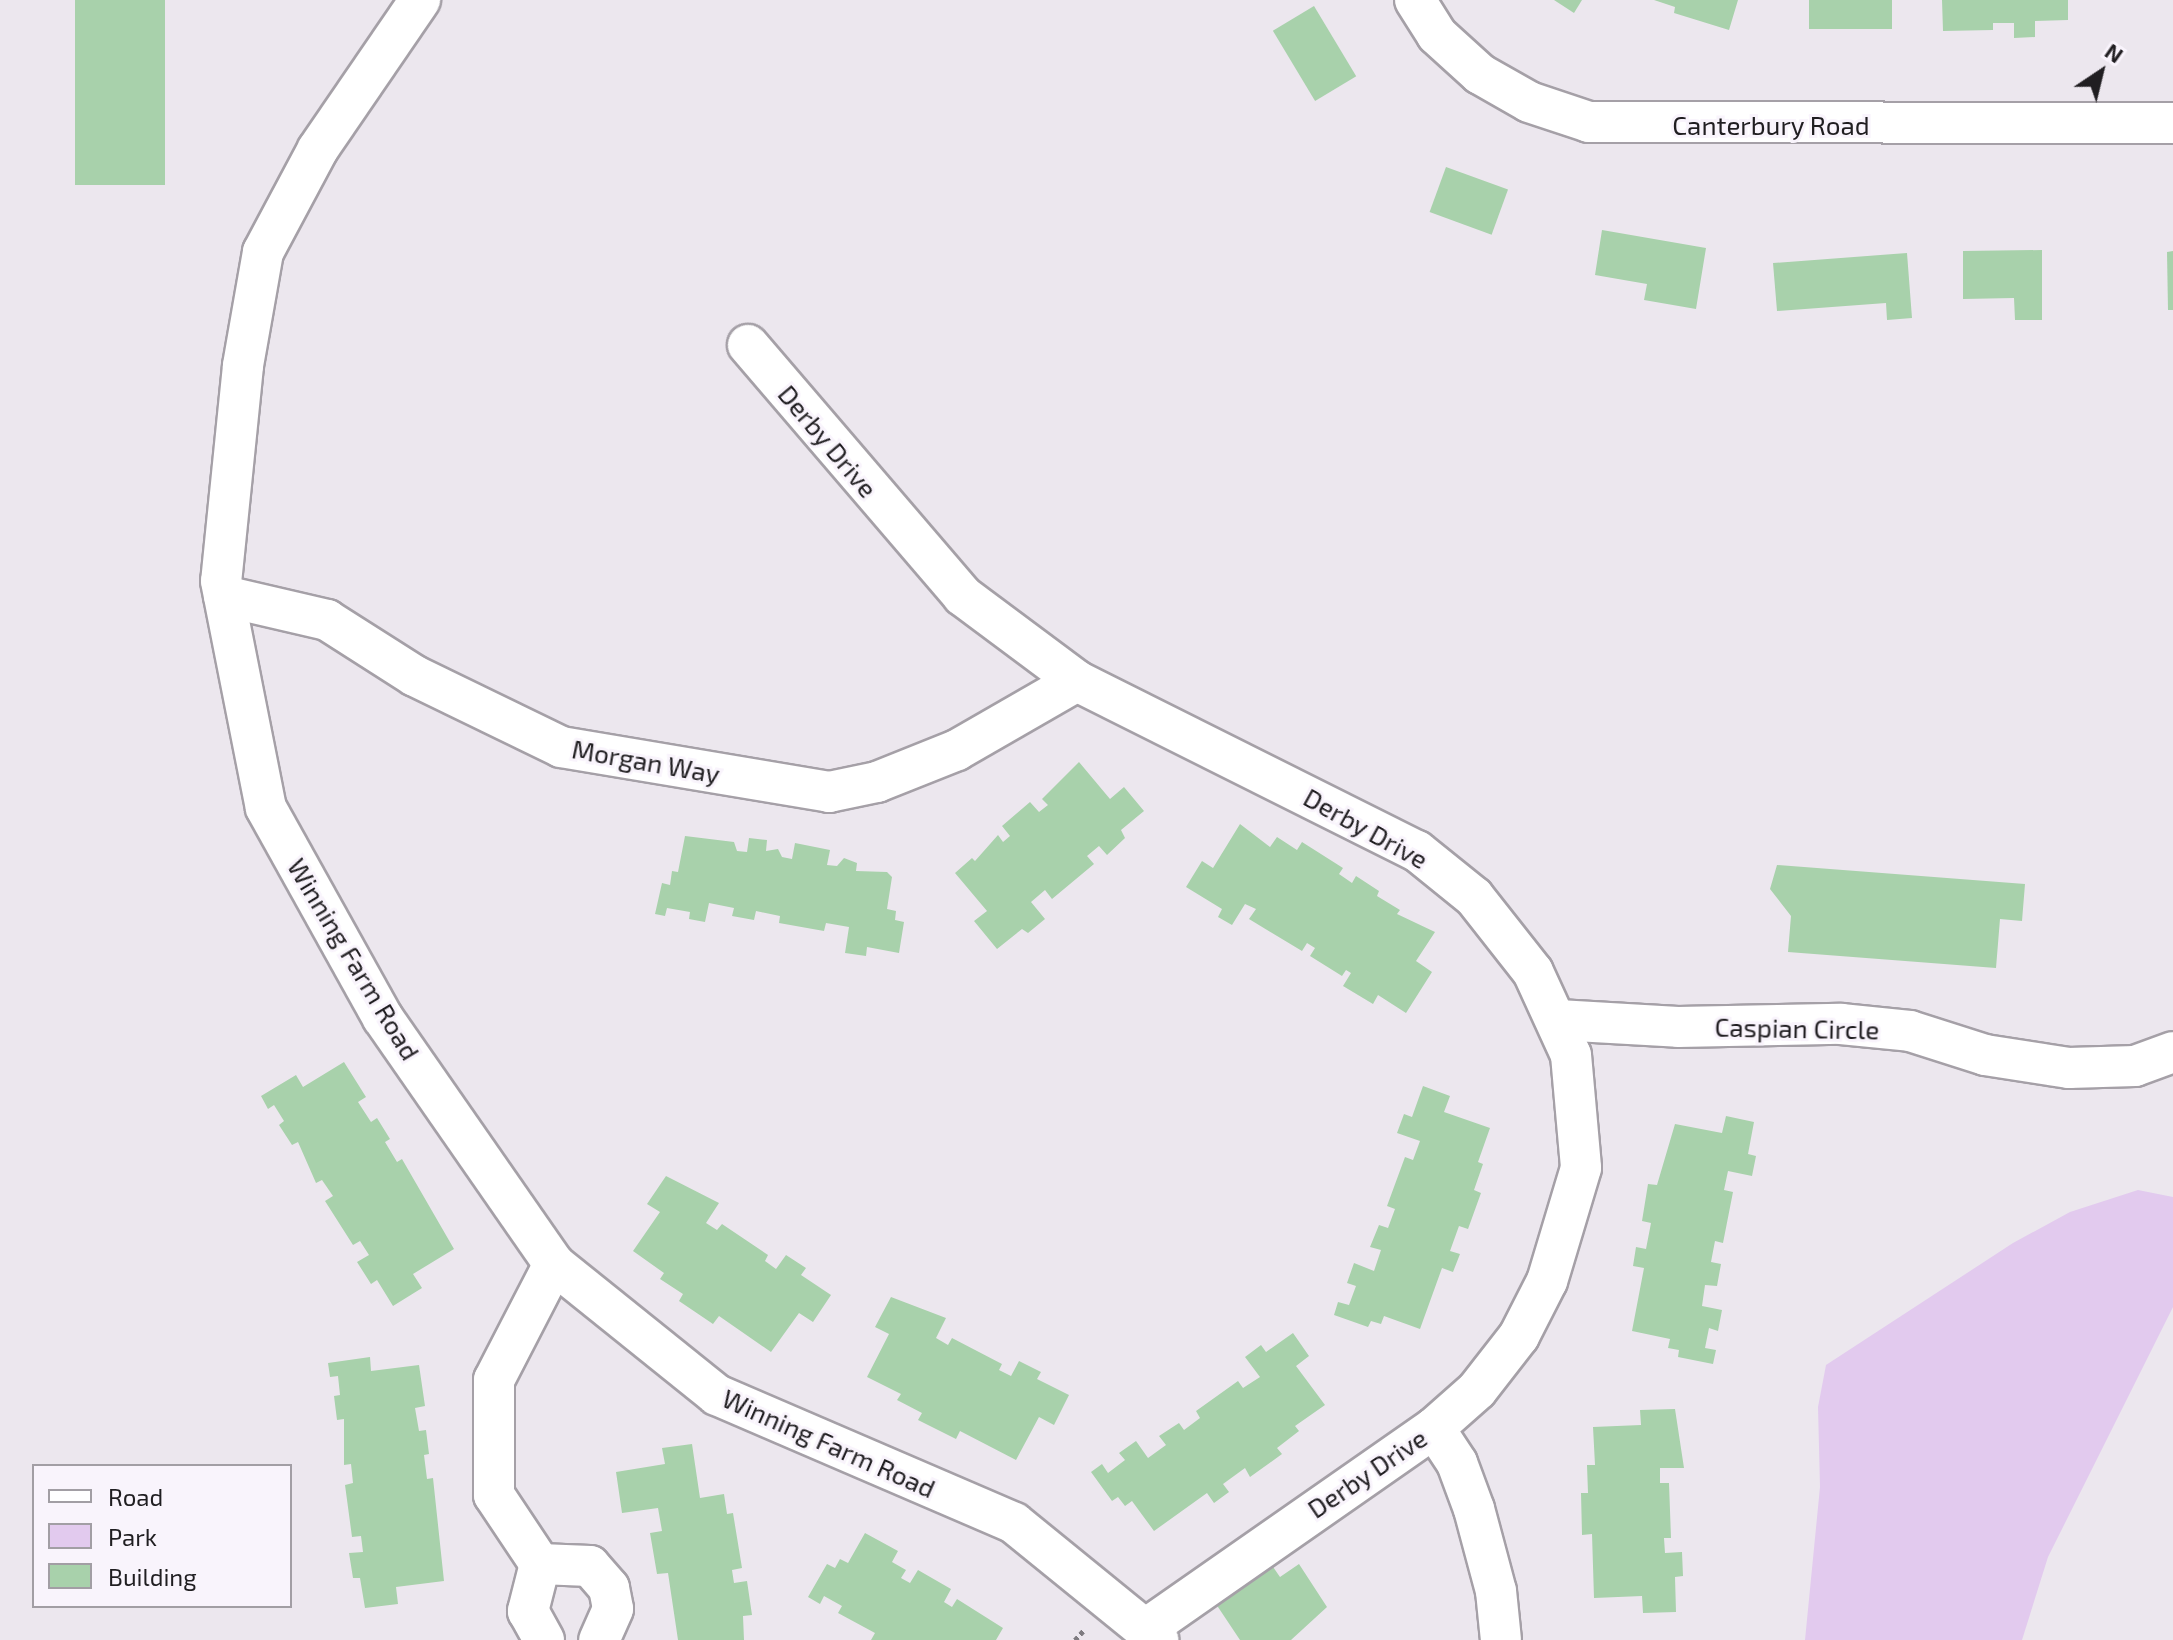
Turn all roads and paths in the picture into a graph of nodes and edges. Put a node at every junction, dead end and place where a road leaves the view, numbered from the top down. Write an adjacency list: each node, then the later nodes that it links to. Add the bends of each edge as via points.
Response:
1 (420, 0): 5 (street, Winning Farm Road, via 318,149 263,252 243,366)
2 (1415, 0): 3 (street, Canterbury Road, via 1437,35 1480,74 1529,102 1589,122)
3 (2173, 123)
4 (748, 345): 6 (street, Derby Drive, via 963,596)
5 (224, 596): 6 (street, Morgan Way, via 327,620 415,676 561,747 829,792 877,782 957,750); 9 (street, Winning Farm Road, via 266,808 383,1018)
6 (1077, 681): 7 (street, Derby Drive, via 1417,851 1474,897 1533,972)
7 (1558, 1020): 8 (street, Caspian Circle, via 1678,1027 1841,1024 1910,1031 1985,1055 2069,1068 2135,1066); 10 (street, Derby Drive, via 1571,1055 1581,1154 1567,1225 1519,1336 1477,1390)
8 (2173, 1052)
9 (554, 1264): 11 (street, via 494,1380 494,1495); 12 (street, Winning Farm Road, via 717,1395 1014,1523)
10 (1434, 1428): 12 (street, Derby Drive); 15 (street, via 1457,1463 1474,1509 1496,1591)
11 (540, 1564): 13 (street, via 528,1611); 14 (street, via 590,1566 609,1588 613,1609)
12 (1153, 1634)
13 (544, 1640)
14 (599, 1640)
15 (1501, 1640)

